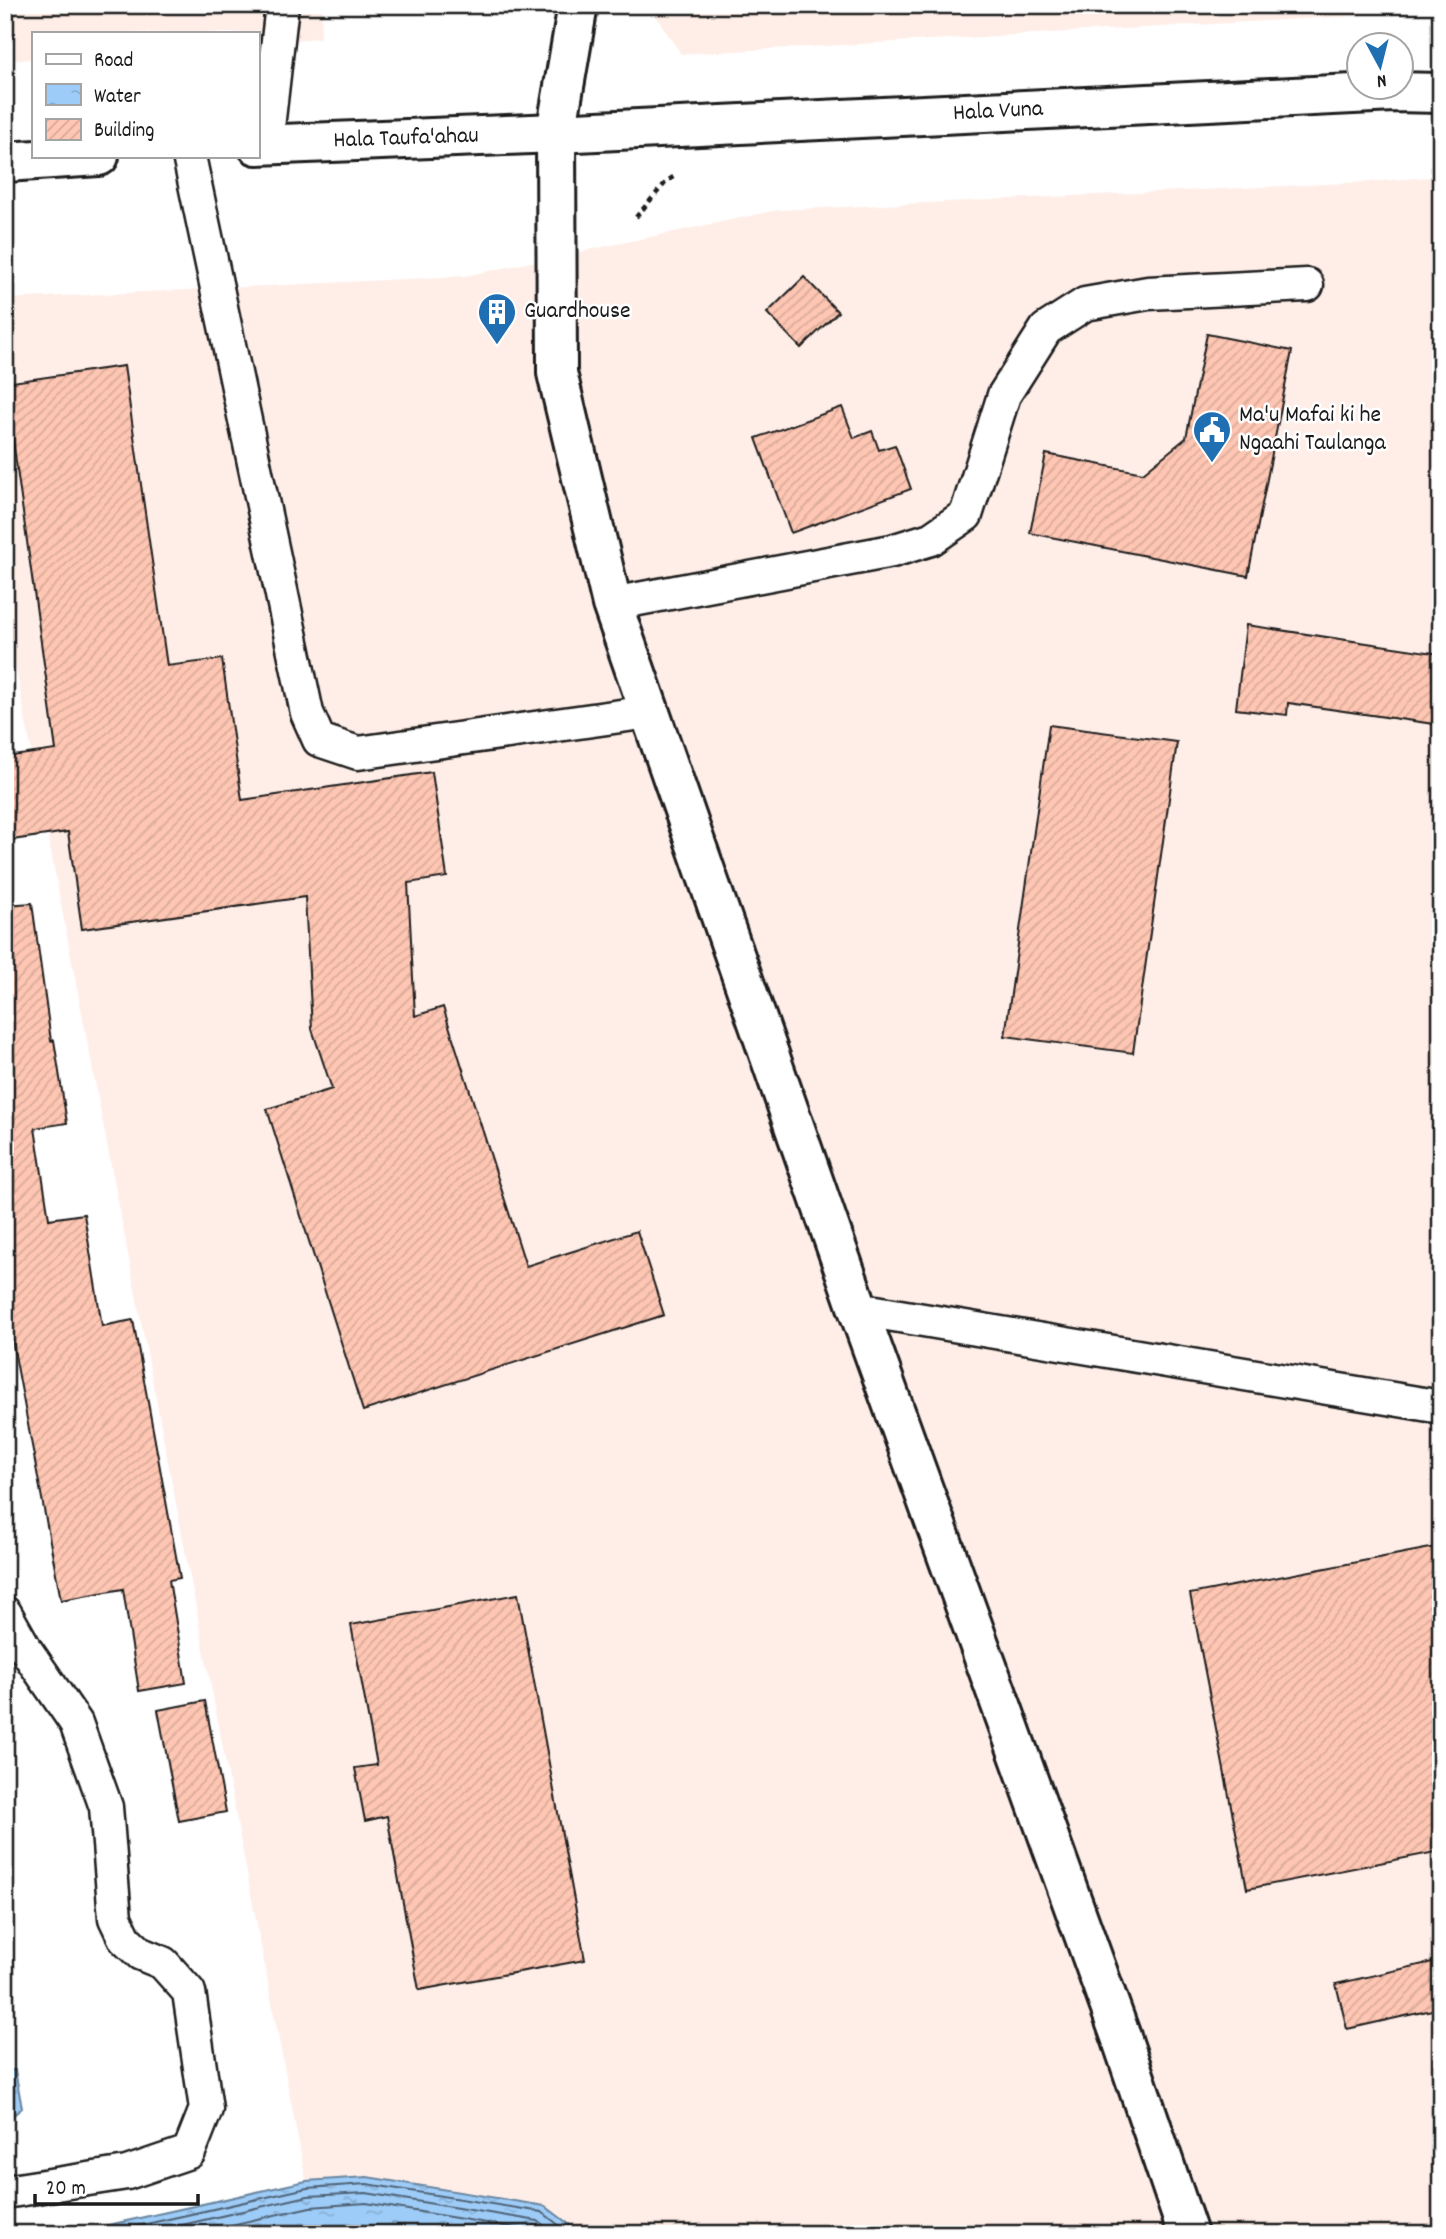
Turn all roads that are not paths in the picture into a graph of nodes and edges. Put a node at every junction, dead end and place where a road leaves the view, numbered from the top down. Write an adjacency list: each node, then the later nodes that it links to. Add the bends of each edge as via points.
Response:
1 (282, 5): 5 (lane)
2 (578, 5): 4 (street)
3 (1441, 93): 4 (street, Hala Vuna)
4 (556, 134): 5 (street, Hala Taufa'ahau); 10 (street, via 557,373)
5 (261, 145)
6 (68, 158): 8 (street)
7 (189, 158): 11 (lane, via 307,713 319,740 358,753)
8 (5, 162)
9 (1307, 285): 10 (lane, via 1148,293 1085,304 1046,330 1004,395 966,515 931,539 892,551)
10 (612, 604): 11 (street)
11 (649, 712): 12 (street)
12 (858, 1309): 13 (lane); 16 (street)
13 (1441, 1407)
14 (5, 1613): 15 (lane, via 76,1723 106,1807 115,1918 125,1939 141,1954 163,1963 189,1992 206,2109 189,2152 127,2173)
15 (5, 2192)
16 (1188, 2234)

